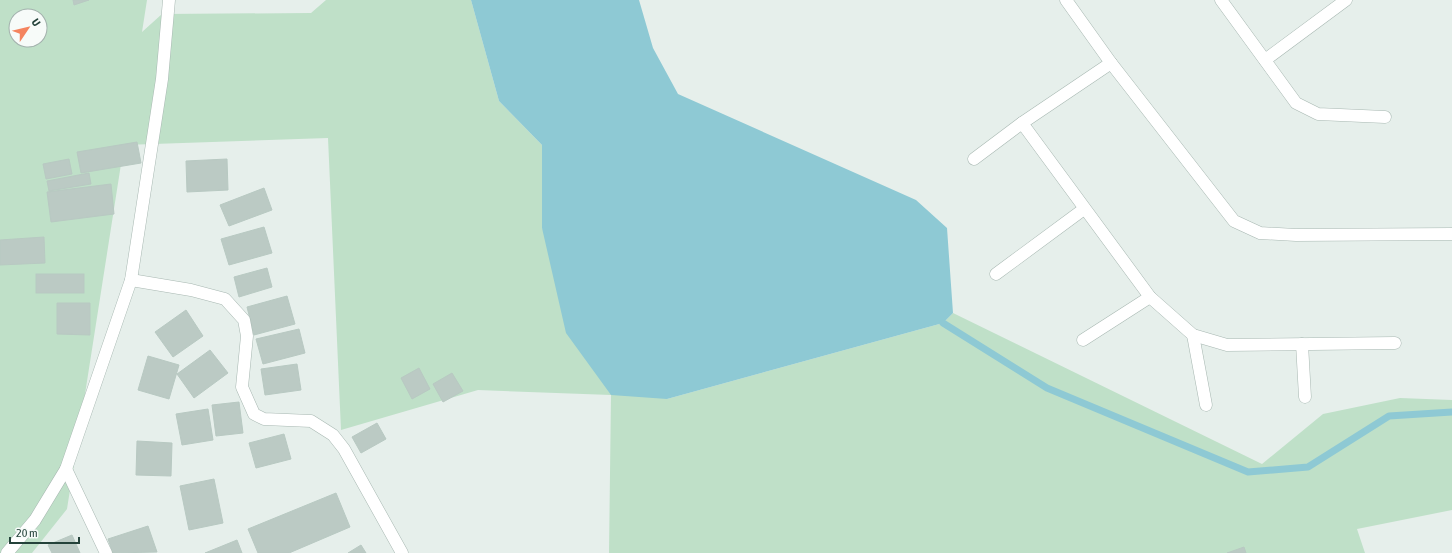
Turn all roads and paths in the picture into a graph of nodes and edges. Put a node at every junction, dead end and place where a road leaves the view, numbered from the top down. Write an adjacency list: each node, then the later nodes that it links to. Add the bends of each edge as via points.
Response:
1 (169, 0): 13 (street, via 162,79)
2 (1066, 0): 6 (street)
3 (1220, 0): 5 (street)
4 (1346, 0): 5 (street)
5 (1266, 60): 7 (street, via 1296,103 1318,114)
6 (1110, 63): 8 (street); 11 (street, via 1234,221 1260,233 1274,234)
7 (1385, 117)
8 (1022, 123): 9 (street); 10 (street)
9 (974, 159)
10 (1084, 209): 12 (street); 14 (street)
11 (1452, 234)
12 (996, 274)
13 (131, 280): 21 (street); 24 (street, via 192,290 225,299 244,320 247,336 242,387 254,414 264,419 311,421 333,435 344,449)
14 (1150, 297): 15 (street); 16 (street)
15 (1193, 335): 18 (street, via 1227,345); 20 (street)
16 (1083, 340)
17 (1395, 343): 18 (street)
18 (1302, 344): 19 (street)
19 (1305, 397)
20 (1206, 405)
21 (66, 468): 22 (street, via 35,520); 23 (street)
22 (7, 553)
23 (106, 553)
24 (402, 553)

